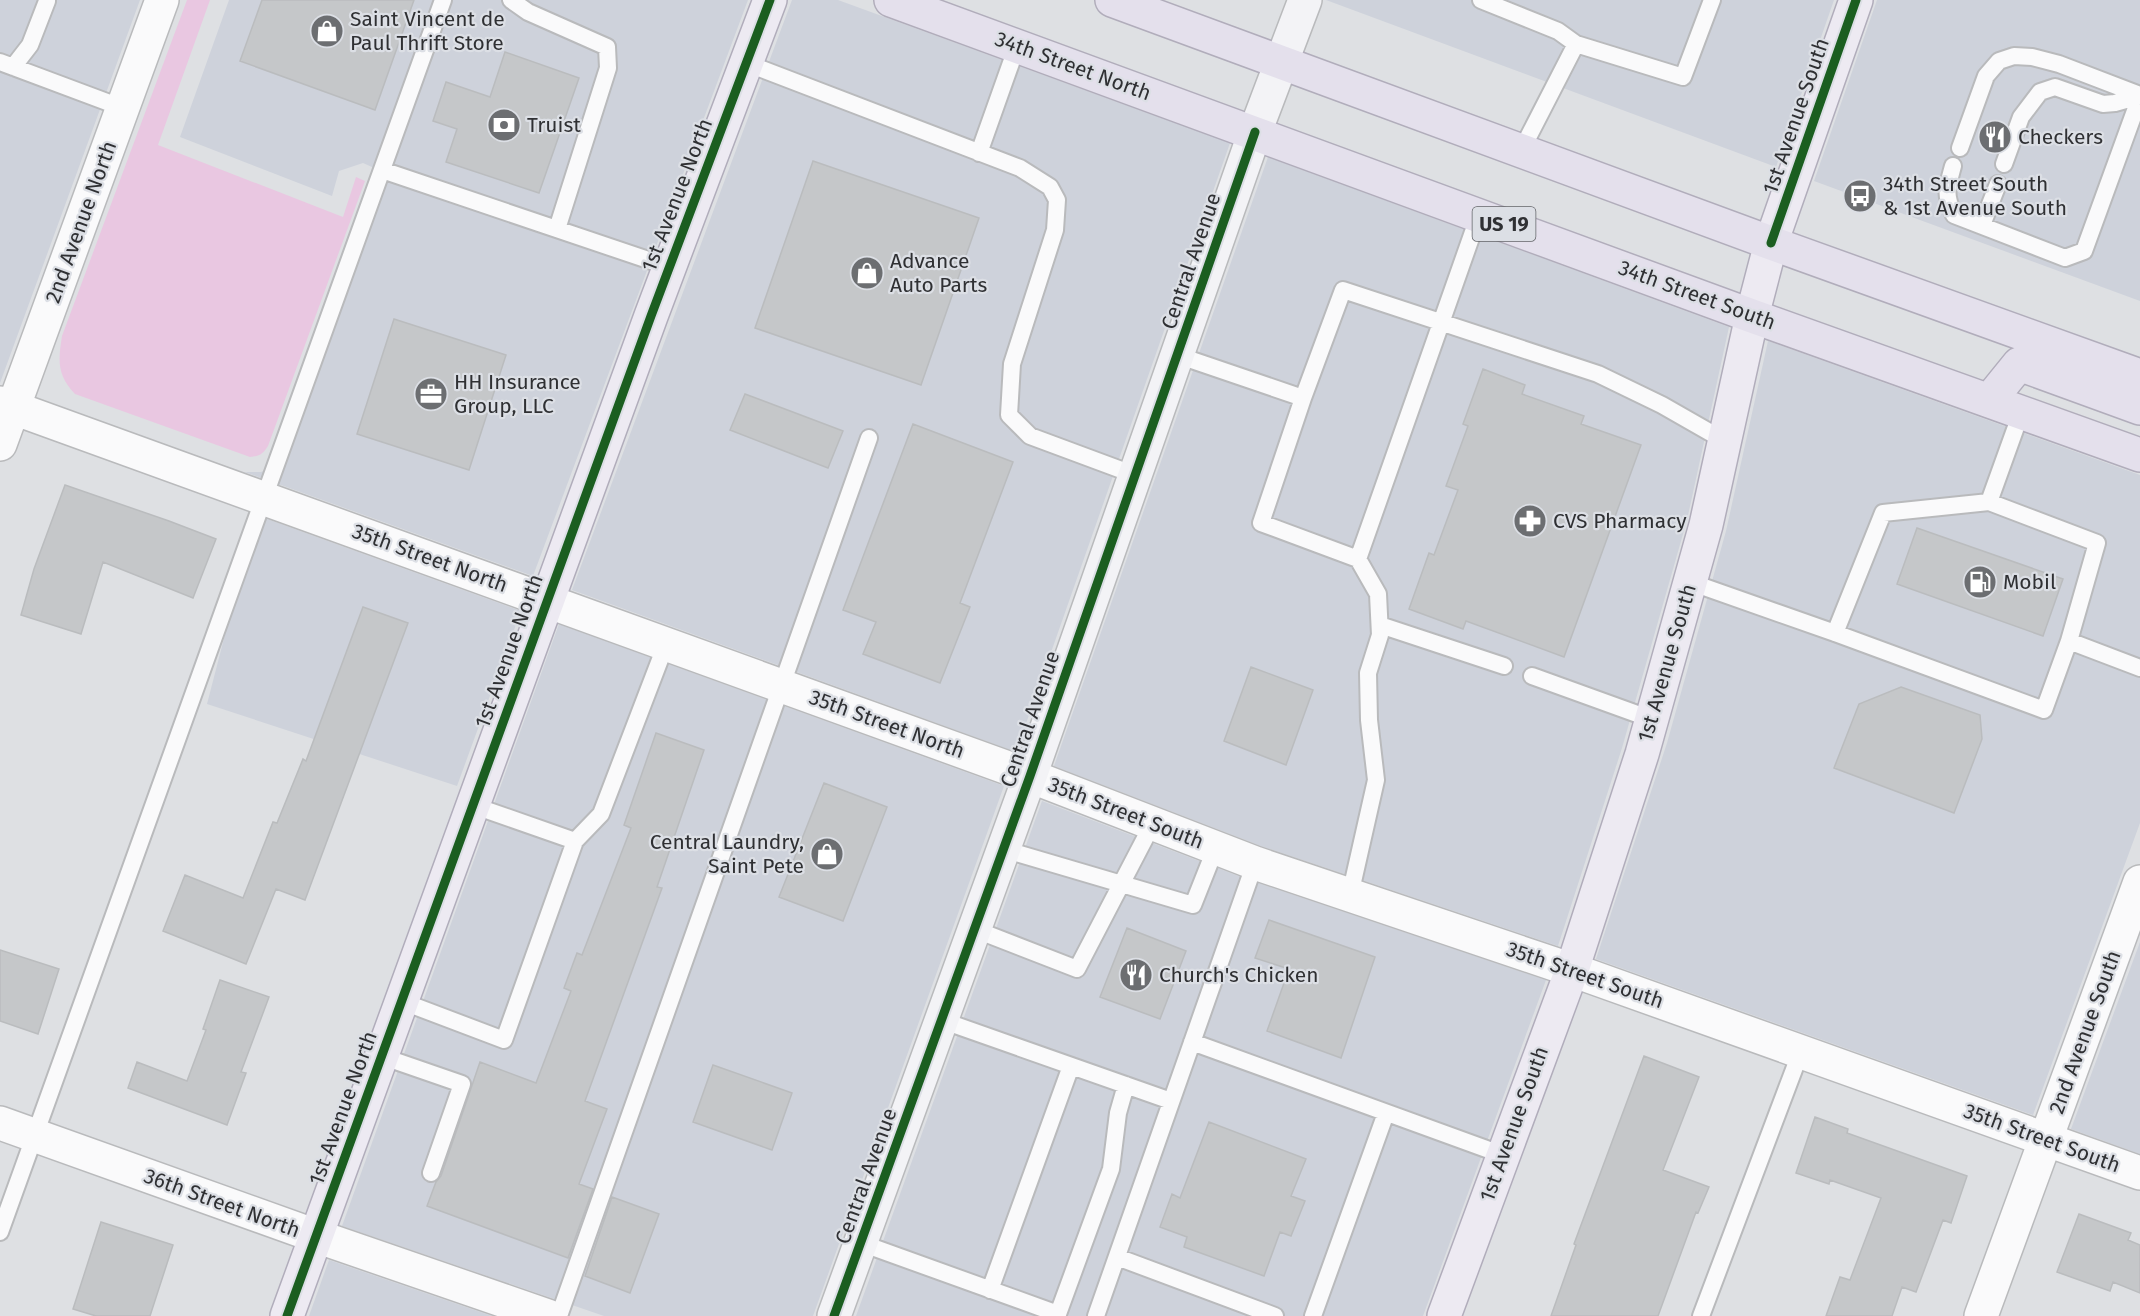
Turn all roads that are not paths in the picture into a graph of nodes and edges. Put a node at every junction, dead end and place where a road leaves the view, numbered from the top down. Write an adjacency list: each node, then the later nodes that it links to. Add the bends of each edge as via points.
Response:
1 (162, 0): 18 (street, 2nd Avenue North)
2 (443, 0): 25 (lane)
3 (511, 0): 29 (lane, via 528,12 607,47 608,68)
4 (770, 0): 14 (main road, 1st Avenue North)
5 (891, 0): 13 (highway, 34th Street North / US 19)
6 (1113, 0): 15 (highway)
7 (1305, 0): 15 (main road, Central Avenue)
8 (1481, 0): 12 (lane, via 1558,31)
9 (1712, 0): 12 (lane, via 1683,77)
10 (1856, 0): 30 (main road, 1st Avenue South)
11 (47, 1): 16 (lane, via 30,45)
12 (1576, 44): 21 (lane)
13 (1017, 46): 19 (highway, 34th Street North / US 19); 22 (lane)
14 (746, 63): 22 (lane); 31 (main road, 1st Avenue North)
15 (1281, 63): 19 (main road, Central Avenue); 21 (highway)
16 (7, 64): 18 (lane)
17 (2140, 96): 20 (lane, via 2059,64 2014,56 1999,61 1986,76); 23 (lane, via 2103,104 2055,87 2040,92 2021,117); 28 (lane, via 2084,251 2065,258)
18 (123, 108): 38 (street, 2nd Avenue North)
19 (1255, 132): 27 (highway, 34th Street South / US 19); 34 (main road, Central Avenue)
20 (1960, 148)
21 (1521, 151): 30 (highway)
22 (979, 153): 45 (lane, via 1020,168 1050,187 1057,200 1055,230 1012,364 1009,415 1030,436)
23 (2004, 164)
24 (1953, 166): 28 (lane, via 1947,200 1954,215)
25 (382, 170): 29 (lane); 46 (lane)
26 (1998, 184): 28 (lane)
27 (1479, 215): 32 (highway, 34th Street South / US 19); 33 (lane)
28 (1982, 225)
29 (557, 229): 31 (lane)
30 (1771, 243): 32 (main road, 1st Avenue South); 35 (highway)
31 (669, 267): 50 (main road, 1st Avenue North)
32 (1752, 316): 37 (highway, 34th Street South / US 19); 42 (main road, 1st Avenue South)
33 (1441, 322): 36 (lane, via 1343,290); 42 (lane, via 1598,374); 48 (lane)
34 (1177, 355): 36 (lane); 45 (main road, Central Avenue)
35 (2140, 376)
36 (1303, 398): 48 (lane, via 1261,523)
37 (1989, 401): 39 (highway, via 2019,364); 40 (highway, 34th Street South / US 19)
38 (6, 405): 43 (street, 2nd Avenue North); 46 (street, 35th Street North)
39 (2140, 408)
40 (2021, 413): 44 (highway, 34th Street South / US 19); 47 (lane)
41 (869, 438): 58 (lane)
42 (1725, 441): 49 (main road, 1st Avenue South)
43 (0, 444)
44 (2140, 455)
45 (1135, 475): 60 (main road, Central Avenue)
46 (264, 498): 50 (street, 35th Street North); 82 (lane)
47 (1989, 502): 52 (lane, via 1882,513); 53 (lane, via 2097,543)
48 (1358, 560): 51 (lane, via 1378,594)
49 (1690, 582): 52 (lane); 59 (main road, 1st Avenue South)
50 (546, 600): 54 (street, 35th Street North); 61 (main road, 1st Avenue North)
51 (1380, 625): 55 (lane); 69 (lane, via 1368,673 1376,780)
52 (1835, 633): 53 (lane, via 2044,710)
53 (2069, 641): 56 (lane)
54 (666, 644): 58 (street, 35th Street North); 63 (lane, via 601,814)
55 (1504, 666)
56 (2140, 668)
57 (1532, 676): 59 (lane)
58 (782, 686): 60 (street, 35th Street North); 94 (lane)
59 (1652, 719): 71 (main road, 1st Avenue South)
60 (1029, 776): 62 (street, 35th Street South); 65 (main road, Central Avenue)
61 (472, 805): 63 (lane); 72 (main road, 1st Avenue North)
62 (1153, 823): 64 (street, 35th Street South); 68 (lane)
63 (575, 841): 72 (lane, via 504,1040)
64 (1216, 848): 66 (street, 35th Street South); 68 (lane, via 1193,905)
65 (1003, 849): 68 (lane); 70 (main road, Central Avenue)
66 (1255, 863): 69 (street, 35th Street South); 74 (lane)
67 (2140, 882): 83 (street, 2nd Avenue South)
68 (1120, 884): 70 (lane, via 1077,969)
69 (1350, 895): 71 (street, 35th Street South)
70 (974, 929): 73 (main road, Central Avenue)
71 (1572, 970): 75 (street, 35th Street South); 84 (main road, 1st Avenue South)
72 (401, 1001): 76 (main road, 1st Avenue North)
73 (941, 1020): 77 (lane); 89 (main road, Central Avenue)
74 (1192, 1042): 79 (lane); 80 (lane)
75 (1801, 1052): 83 (street, 35th Street South); 100 (lane)
76 (381, 1056): 85 (lane, via 462,1084); 88 (main road, 1st Avenue North)
77 (1071, 1066): 78 (lane); 91 (lane)
78 (1126, 1085): 79 (lane); 91 (lane, via 1111,1169 1059,1314)
79 (1171, 1101): 90 (lane)
80 (1386, 1113): 84 (lane); 98 (lane)
81 (0, 1123): 82 (street, 36th Street North)
82 (35, 1135): 87 (lane); 88 (street, 36th Street North)
83 (2046, 1140): 86 (street, 35th Street South); 101 (street, 2nd Avenue South)
84 (1503, 1155): 99 (main road, 1st Avenue South)
85 (431, 1173)
86 (2140, 1173)
87 (0, 1232)
88 (316, 1236): 92 (main road, 1st Avenue North); 93 (street, 36th Street North)
89 (861, 1243): 91 (lane); 95 (main road, Central Avenue)
90 (1117, 1257): 96 (lane); 97 (lane)
91 (990, 1290)
92 (287, 1316)
93 (548, 1316)
94 (559, 1316)
95 (834, 1316)
96 (1096, 1316)
97 (1275, 1316)
98 (1313, 1316)
99 (1444, 1316)
100 (1701, 1316)
101 (1981, 1316)

